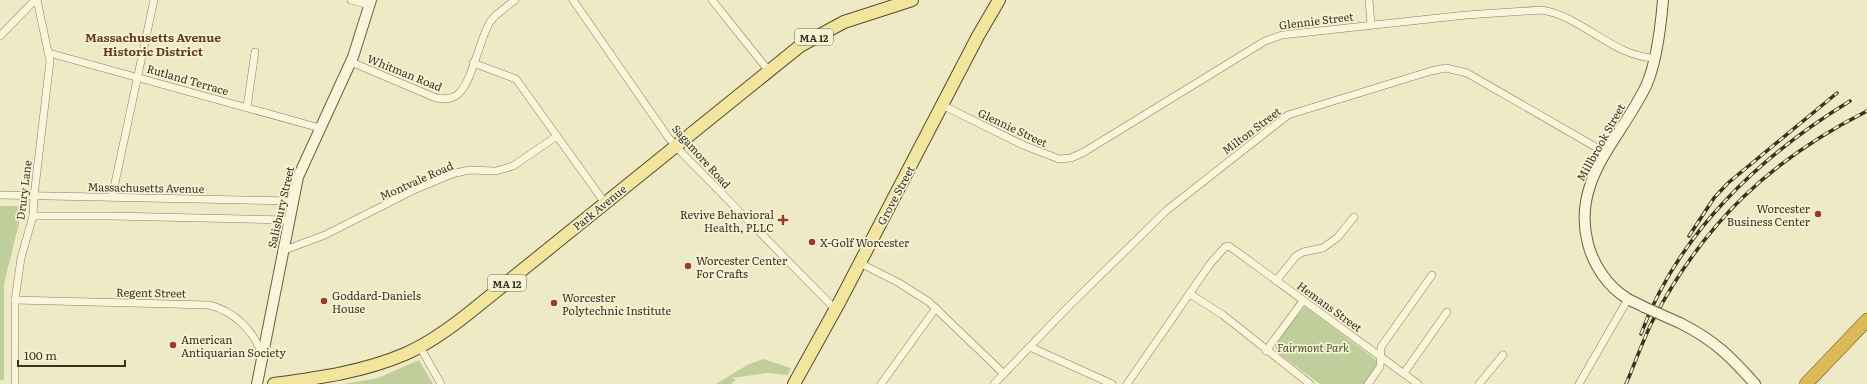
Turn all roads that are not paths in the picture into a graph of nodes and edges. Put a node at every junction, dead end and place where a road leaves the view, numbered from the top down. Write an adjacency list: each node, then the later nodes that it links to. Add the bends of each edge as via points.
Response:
1 (36, 0): 13 (street); 15 (street, Drury Lane)
2 (154, 0): 20 (street)
3 (351, 0): 11 (street)
4 (515, 0): 18 (street, Whitman Road, via 490,22)
5 (573, 0): 25 (street, Sagamore Road)
6 (712, 0): 19 (street)
7 (912, 0): 19 (main road, Park Avenue / MA 12, via 836,26 800,46)
8 (1369, 0): 12 (street)
9 (1663, 0): 16 (main road, Millbrook Street)
10 (1000, 2): 21 (main road, Grove Street, via 978,36)
11 (370, 3): 17 (main road, Salisbury Street)
12 (1372, 24): 16 (street, Glennie Street, via 1541,10 1570,20 1630,54); 21 (street, Glennie Street, via 1272,38 1158,109 1071,158 1059,159 1034,150)
13 (0, 36)
14 (255, 52): 22 (street)
15 (49, 53): 20 (street, Rutland Terrace); 28 (street, Drury Lane, via 50,66)
16 (1654, 58): 26 (main road, Millbrook Street, via 1645,87)
17 (350, 62): 18 (street, Whitman Road, via 436,98 446,99 454,97 462,89); 23 (main road, Salisbury Street)
18 (473, 63): 24 (street, via 516,79)
19 (768, 70): 25 (main road, Park Avenue / MA 12)
20 (138, 76): 22 (street, Rutland Terrace); 29 (street)
21 (942, 105): 36 (main road, Grove Street)
22 (247, 107): 23 (street, Rutland Terrace)
23 (320, 128): 30 (main road, Salisbury Street, via 298,177)
24 (557, 136): 31 (street); 35 (street, Montvale Road, via 510,168 496,171 474,169 456,173 416,189 325,235)
25 (676, 145): 31 (main road, Park Avenue / MA 12); 44 (street, Sagamore Road)
26 (1606, 154): 40 (main road, Millbrook Street, via 1592,177 1587,192 1584,228 1591,255 1599,270 1613,288); 48 (street, Milton Street, via 1467,73 1446,68 1288,115 1167,210)
27 (0, 195): 28 (street, Massachusetts Avenue)
28 (34, 196): 29 (street, Massachusetts Avenue); 32 (street, Drury Lane)
29 (112, 197): 30 (street, Massachusetts Avenue)
30 (292, 201): 34 (main road, Salisbury Street)
31 (605, 203): 47 (main road, Park Avenue / MA 12, via 470,313)
32 (33, 216): 34 (street); 41 (street, Drury Lane, via 21,258)
33 (1354, 217): 38 (street, via 1324,248 1296,256)
34 (288, 220): 35 (main road, Salisbury Street)
35 (282, 250): 52 (main road, Salisbury Street)
36 (860, 263): 43 (street, via 906,287); 44 (main road, Grove Street)
37 (1432, 275): 51 (street, via 1381,347)
38 (1276, 282): 39 (street, Hemans Street, via 1229,246 1225,247 1210,264); 42 (street, Hemans Street)
39 (1190, 294): 49 (street); 63 (street)
40 (1628, 299): 68 (street); 69 (main road, Millbrook Street, bridge, via 1713,342)
41 (15, 300): 52 (street, Regent Street, via 191,304 217,307 231,314 245,326 258,345); 55 (street, Drury Lane)
42 (1303, 301): 49 (street); 51 (street, Hemans Street)
43 (936, 308): 54 (street); 60 (street)
44 (835, 309): 59 (main road, Grove Street)
45 (1448, 312): 53 (street)
46 (1867, 320): 70 (highway)
47 (420, 347): 57 (main road, Park Avenue / MA 12, via 354,370); 58 (street)
48 (1030, 347): 54 (street, Milton Street); 62 (street)
49 (1266, 350): 64 (street)
50 (1503, 354): 67 (street)
51 (1381, 356): 53 (street, Hemans Street); 65 (street, via 1380,367)
52 (262, 357): 56 (main road, Salisbury Street)
53 (1404, 373): 66 (street, Hemans Street)
54 (1004, 374): 61 (street, Milton Street)
55 (15, 384)
56 (257, 384)
57 (274, 384)
58 (441, 384)
59 (794, 384)
60 (881, 384)
61 (994, 384)
62 (1112, 384)
63 (1127, 384)
64 (1310, 384)
65 (1368, 384)
66 (1418, 384)
67 (1479, 384)
68 (1579, 384)
69 (1755, 384)
70 (1806, 384)

